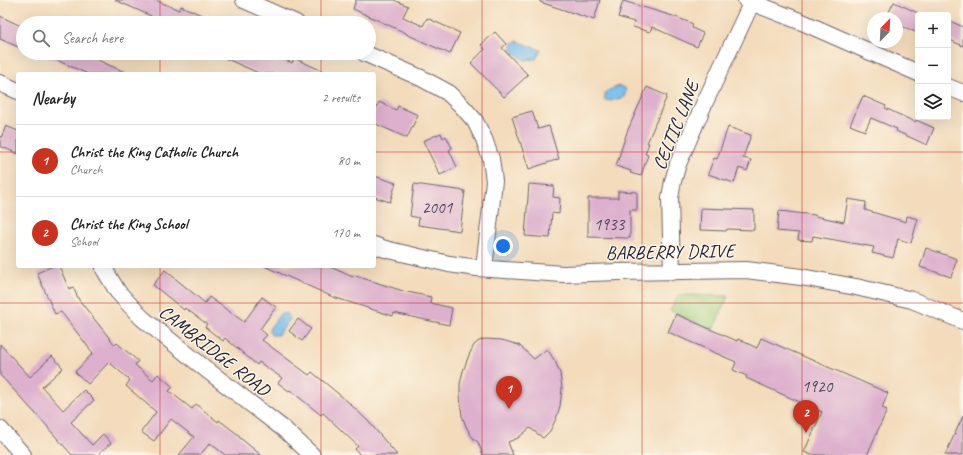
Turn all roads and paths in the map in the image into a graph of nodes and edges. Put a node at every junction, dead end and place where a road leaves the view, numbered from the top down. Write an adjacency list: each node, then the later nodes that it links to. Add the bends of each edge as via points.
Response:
1 (244, 0): 3 (street)
2 (749, 1): 5 (street); 13 (street, CELTIC LANE, via 672,181)
3 (280, 16)
4 (376, 58): 12 (street, via 447,92 475,121 491,159 494,181)
5 (915, 72)
6 (0, 83): 8 (street)
7 (951, 88): 9 (street)
8 (16, 90)
9 (963, 93)
10 (376, 246): 12 (street, BARBERRY DRIVE, via 449,264)
11 (104, 268): 17 (street, CAMBRIDGE ROAD, via 118,292 142,318 285,430)
12 (484, 268): 13 (street, BARBERRY DRIVE, via 563,274)
13 (672, 272): 14 (street, BARBERRY DRIVE, via 746,270 856,286 912,300)
14 (963, 321)
15 (0, 429): 16 (street)
16 (23, 455)
17 (312, 455)

